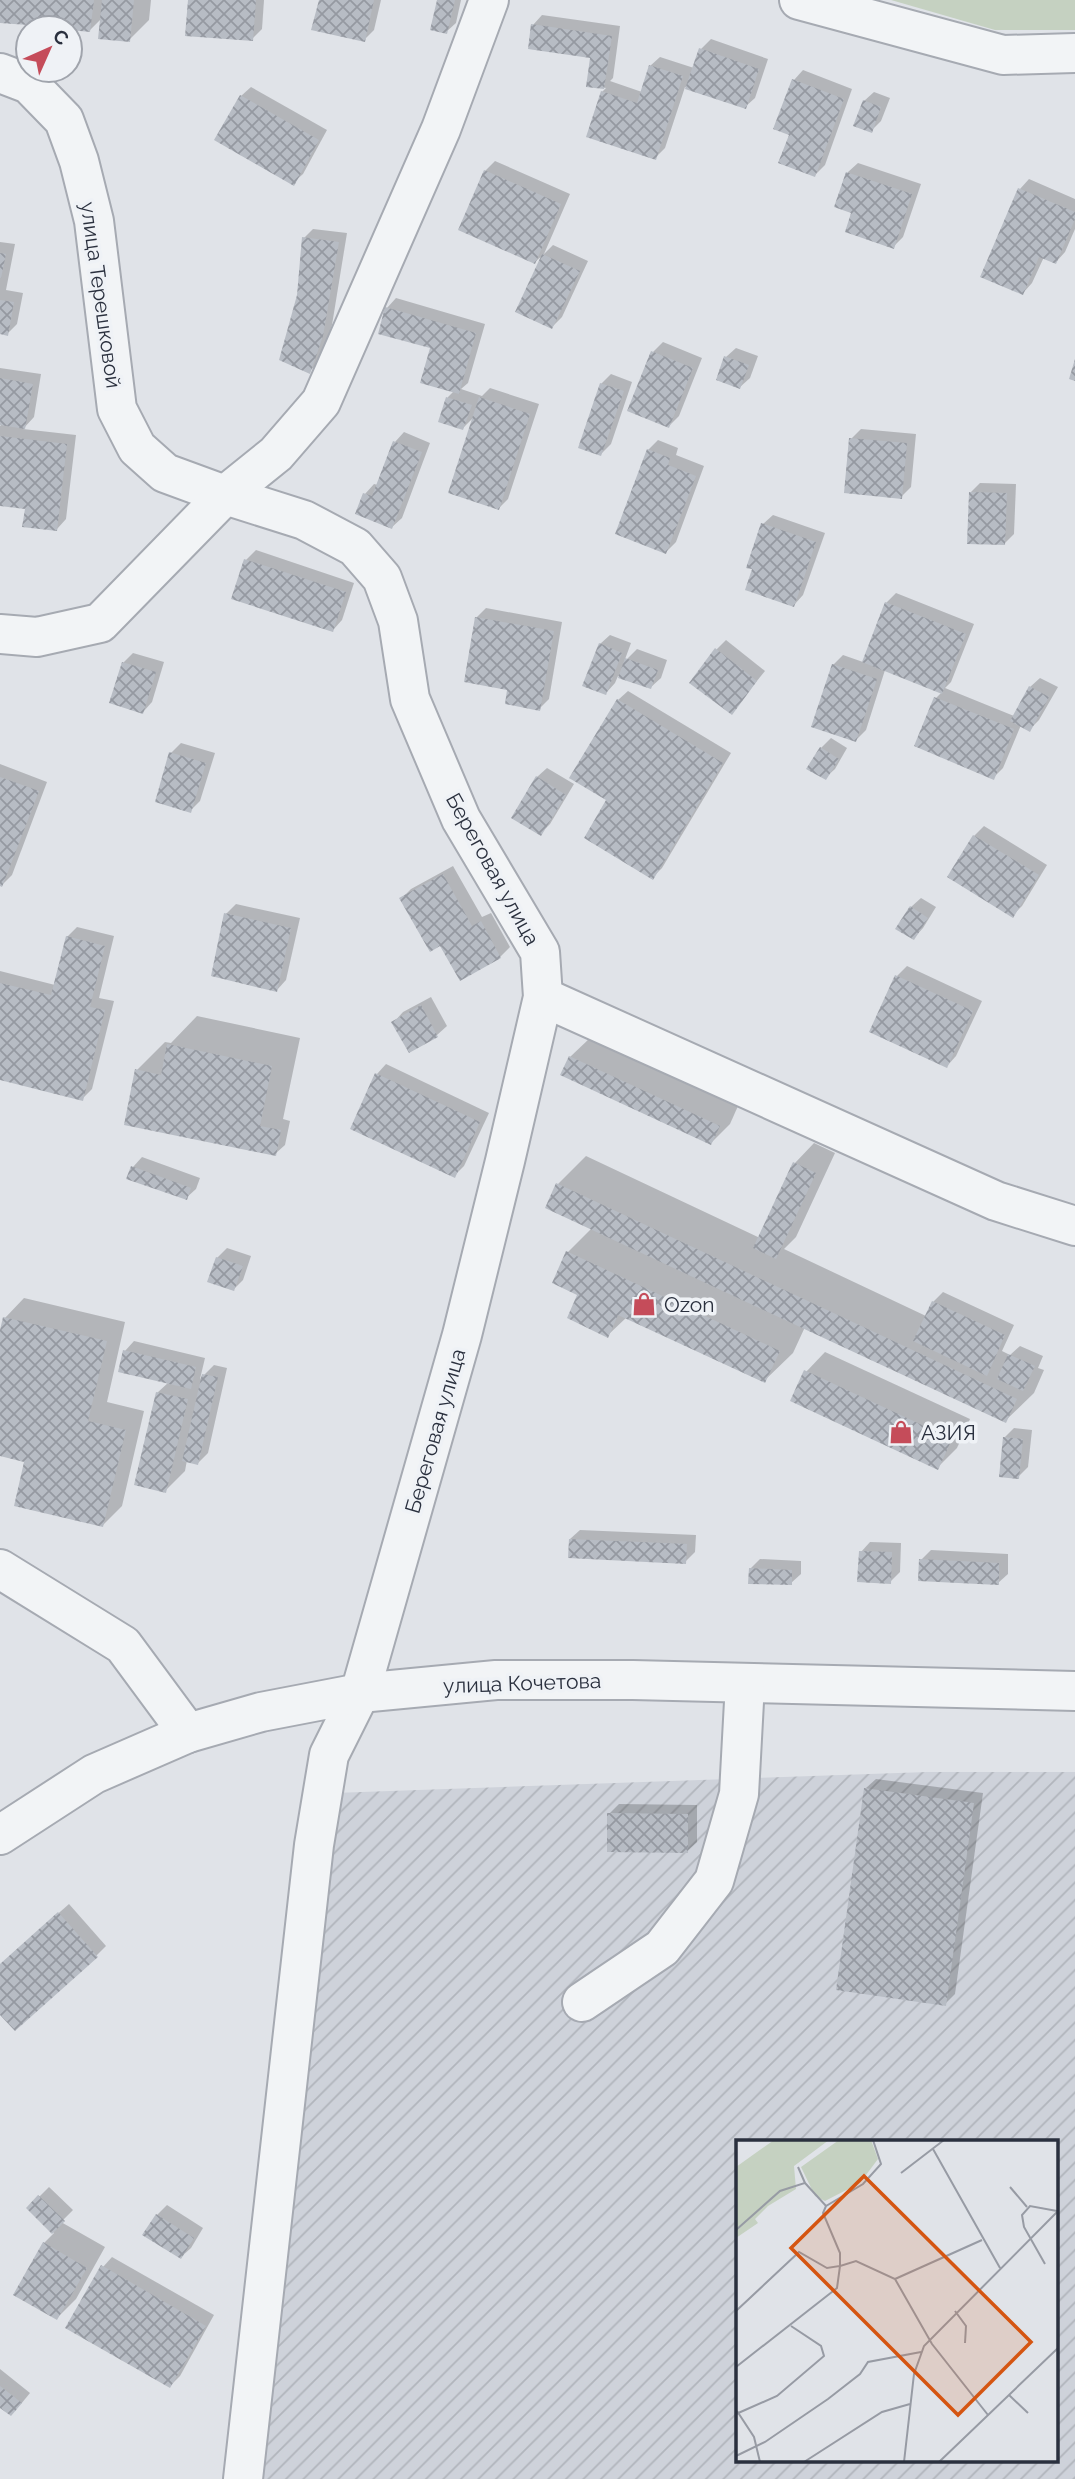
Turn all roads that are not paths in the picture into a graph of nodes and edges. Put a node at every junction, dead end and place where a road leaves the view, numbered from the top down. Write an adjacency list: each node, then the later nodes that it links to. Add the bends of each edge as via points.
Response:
1 (489, 0): 5 (street, via 441,130 321,402 276,454)
2 (799, 0): 3 (street, via 1003,55)
3 (1075, 53)
4 (0, 73): 5 (street, улица Терешковой, via 29,84 64,120 72,140 94,221 117,409 137,448 165,473)
5 (225, 495): 6 (street, via 100,623 37,637); 7 (street, Береговая улица, via 304,520 355,547 382,578 398,621 411,699 461,819 540,952)
6 (0, 634)
7 (543, 997): 8 (street, via 996,1201); 12 (street, Береговая улица, via 462,1335)
8 (1075, 1226)
9 (0, 1569): 13 (street, via 123,1645)
10 (745, 1683): 11 (street, улица Кочетова); 12 (street, улица Кочетова, via 496,1680); 15 (street, via 739,1794 713,1881 662,1948)
11 (1075, 1691)
12 (360, 1693): 13 (street, улица Кочетова, via 261,1712); 16 (street, Береговая улица, via 329,1755 314,1845)
13 (188, 1733): 14 (street, улица Кочетова, via 94,1774)
14 (0, 1835)
15 (582, 2002)
16 (243, 2479)

